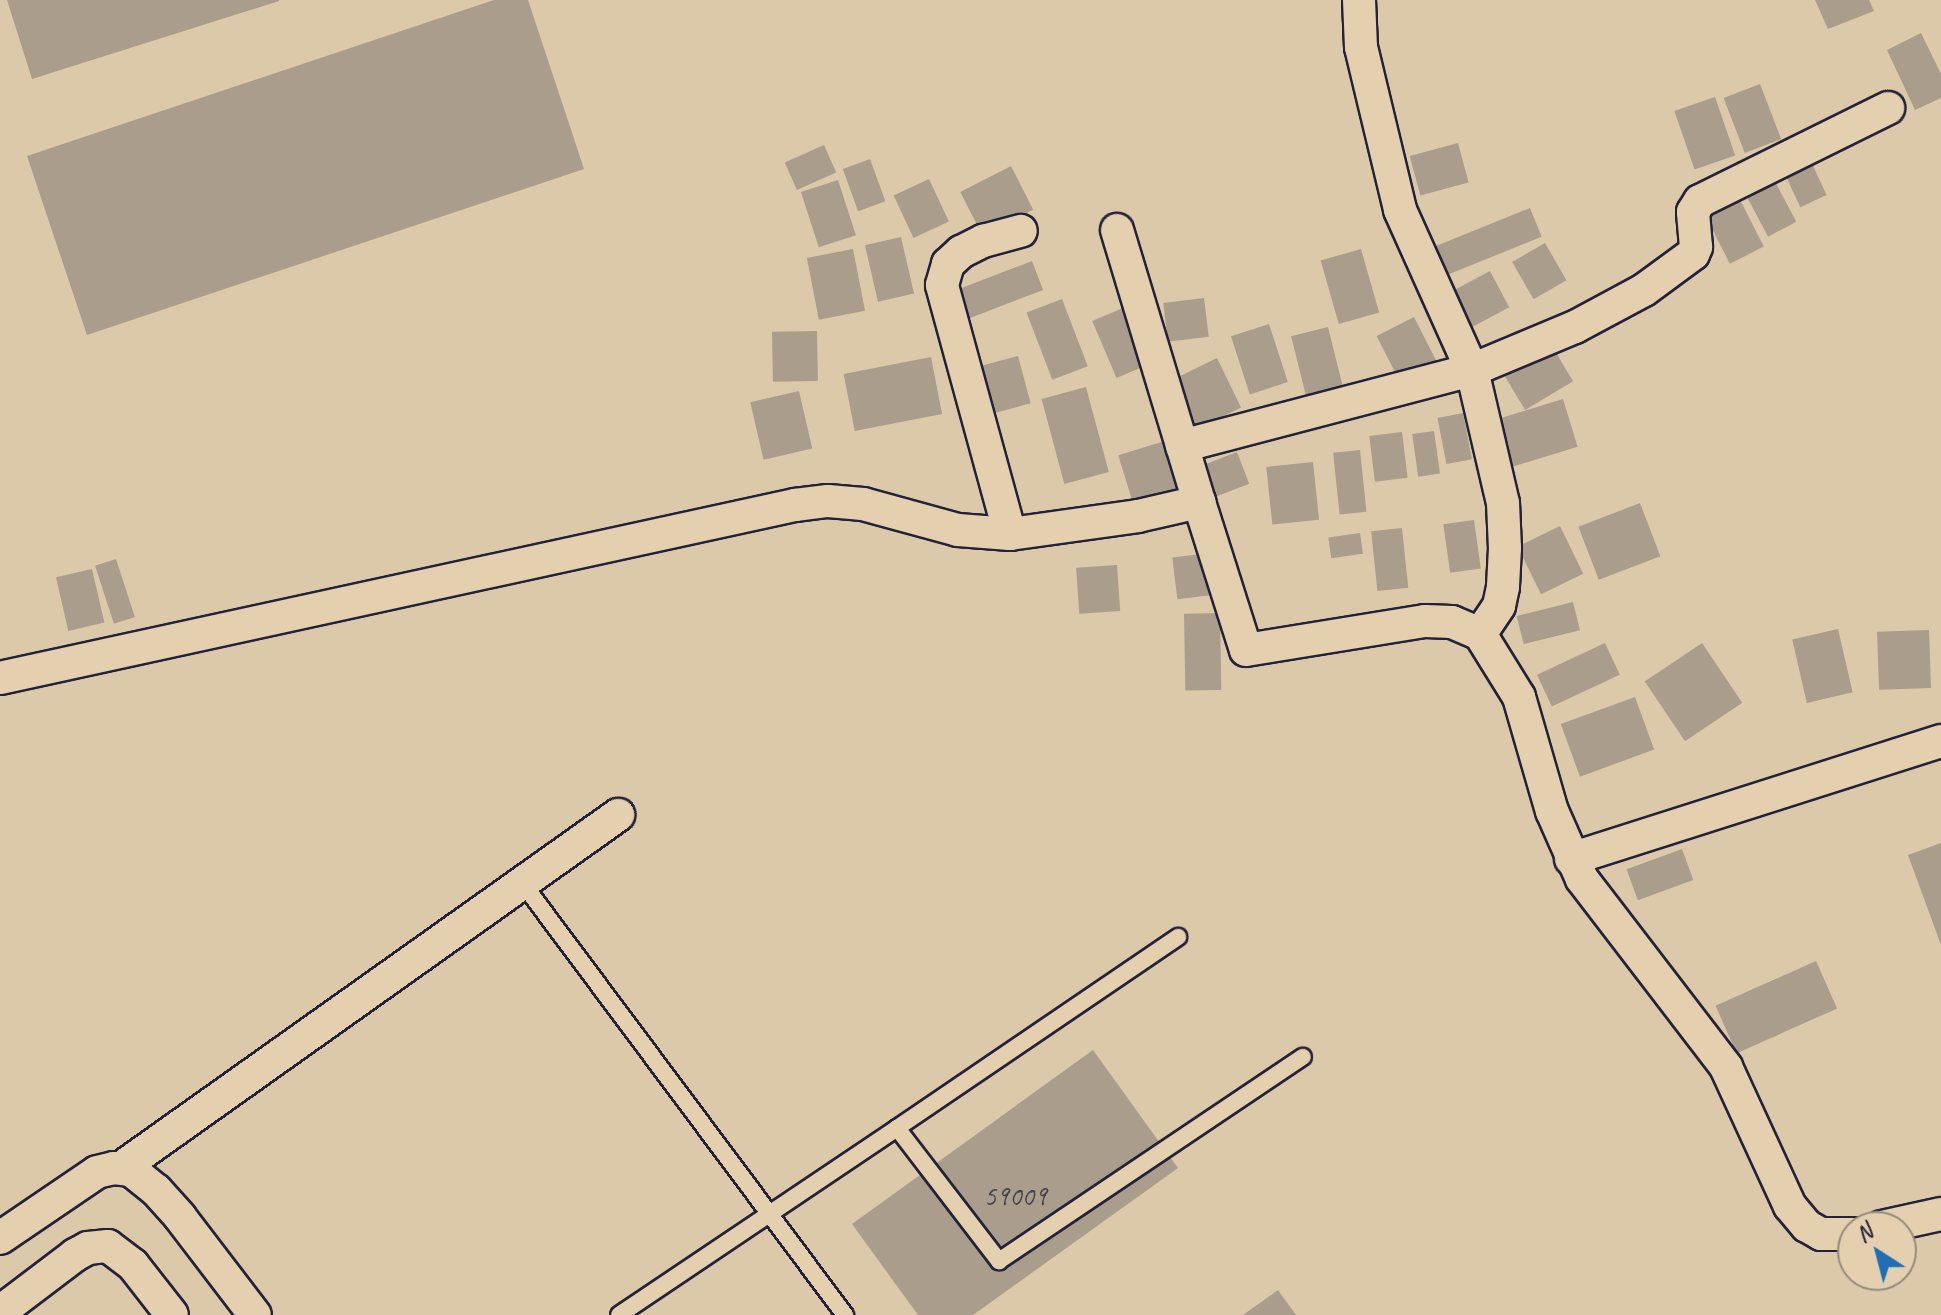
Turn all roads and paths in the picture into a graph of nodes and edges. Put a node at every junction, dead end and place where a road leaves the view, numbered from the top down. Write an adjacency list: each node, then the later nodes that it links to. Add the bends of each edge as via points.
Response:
1 (1359, 0): 5 (street, via 1361,47 1396,197)
2 (1888, 108): 5 (street, via 1704,198 1693,212 1693,254 1644,290 1575,327)
3 (1117, 230): 6 (street)
4 (1021, 231): 8 (street, via 961,252 948,264 942,285)
5 (1472, 370): 6 (street); 9 (street, via 1503,503 1505,548 1499,606)
6 (1182, 446): 7 (street)
7 (1199, 502): 8 (street); 9 (street, via 1246,650 1425,621 1452,622)
8 (1010, 534): 10 (street, via 958,530 863,504 795,505)
9 (1480, 634): 13 (street, via 1519,697)
10 (0, 678)
11 (1941, 741): 13 (street)
12 (618, 815): 14 (street)
13 (1571, 859): 22 (street, via 1726,1067 1790,1206 1807,1226 1821,1234)
14 (521, 881): 18 (street); 20 (lane)
15 (1178, 937): 17 (lane)
16 (1303, 1057): 17 (lane, via 999,1261)
17 (897, 1128): 20 (lane)
18 (121, 1168): 23 (street, via 87,1177); 26 (street, via 156,1190)
19 (1941, 1214): 21 (street)
20 (768, 1215): 27 (lane); 28 (lane)
21 (1917, 1219)
22 (1837, 1234)
23 (0, 1238)
24 (0, 1312): 25 (street, via 62,1263 100,1246 121,1254)
25 (172, 1315)
26 (255, 1315)
27 (619, 1315)
28 (845, 1315)

